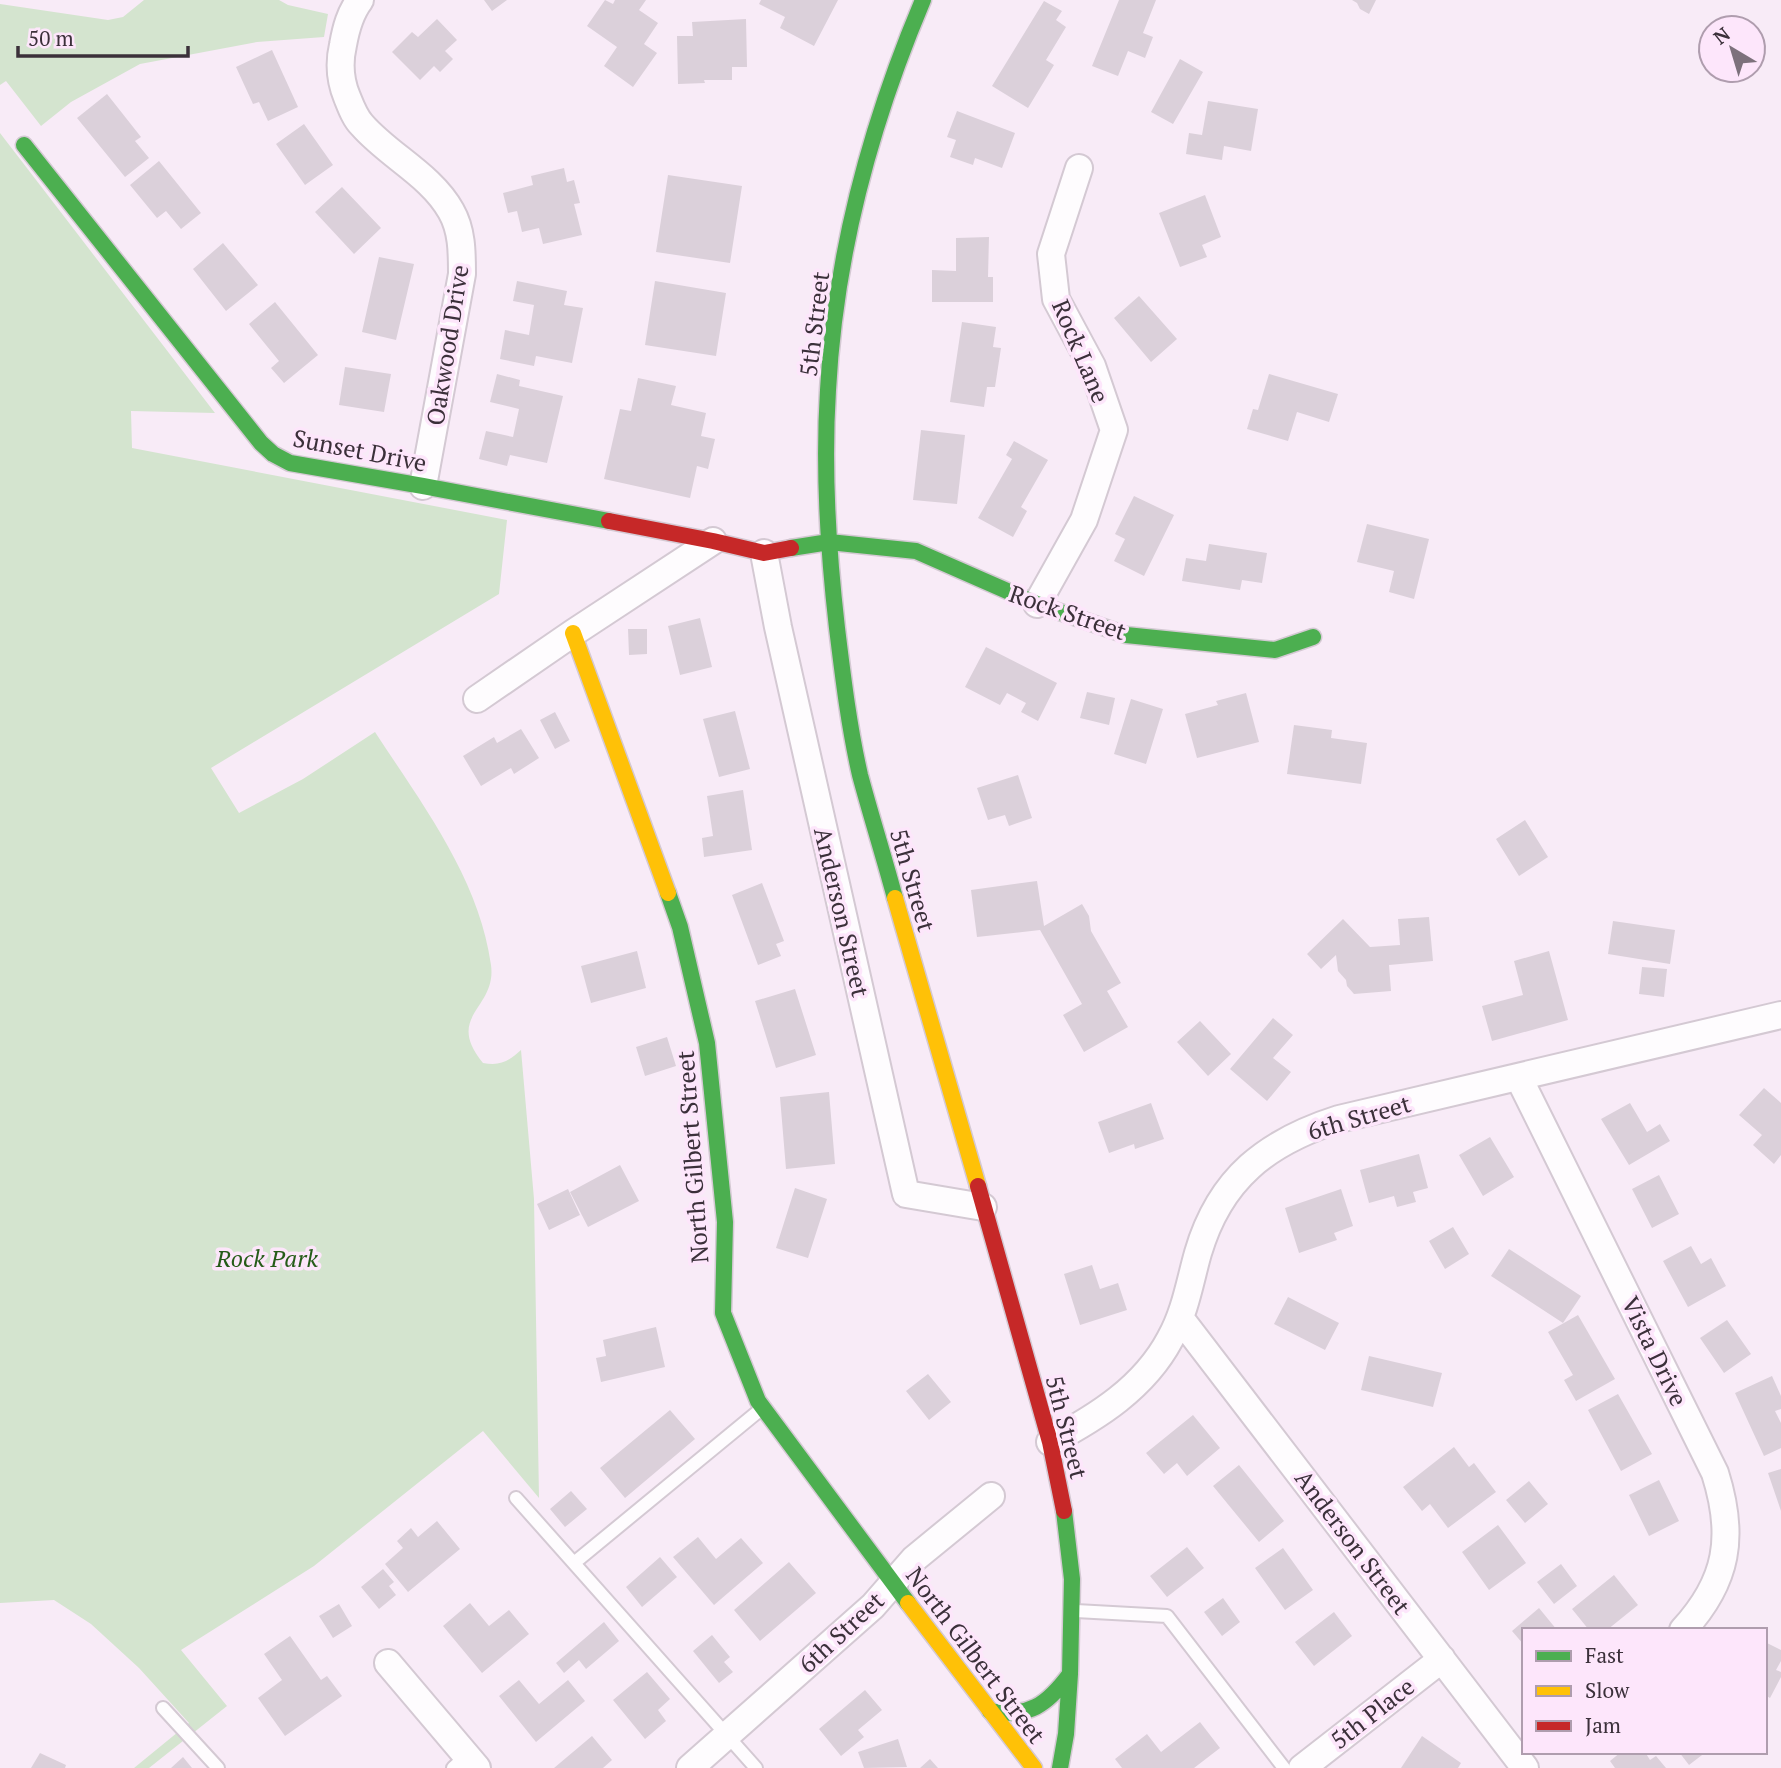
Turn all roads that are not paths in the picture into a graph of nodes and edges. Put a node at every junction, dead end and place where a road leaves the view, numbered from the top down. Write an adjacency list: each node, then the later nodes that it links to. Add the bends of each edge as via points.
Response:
1 (360, 0): 5 (street, Oakwood Drive, via 341,53 340,73 352,110 361,124 441,196 452,211 462,248 462,274)
2 (923, 0): 7 (street, 5th Street, via 887,89 839,291 825,437)
3 (24, 145): 5 (street, Sunset Drive, via 261,443 290,463)
4 (1079, 168): 9 (street, Rock Lane, via 1051,254 1056,299 1092,366 1114,430 1084,520)
5 (423, 486): 6 (street, Sunset Drive)
6 (713, 541): 8 (street, Sunset Drive); 10 (street)
7 (829, 542): 8 (street, Sunset Drive); 9 (street, Rock Street, via 916,551); 15 (street, 5th Street, via 841,665 860,775)
8 (764, 552): 15 (street, Anderson Street, via 906,1194)
9 (1037, 604): 11 (street, Rock Street, via 1126,635 1275,650)
10 (573, 633): 12 (street); 17 (street, North Gilbert Street, via 680,927 707,1043 725,1222 723,1312)
11 (1313, 637)
12 (477, 699)
13 (1781, 1015): 14 (street, 6th Street)
14 (1519, 1078): 16 (street, 6th Street, via 1339,1119 1294,1136 1261,1157 1217,1206 1203,1236); 24 (street, Vista Drive, via 1722,1493 1726,1530 1721,1568 1715,1587)
15 (983, 1207): 18 (street, 5th Street)
16 (1180, 1318): 18 (street, 6th Street, via 1159,1358 1140,1381 1097,1416); 25 (street, Anderson Street)
17 (763, 1407): 21 (lane); 22 (street, North Gilbert Street)
18 (1050, 1443): 23 (street, 5th Street, via 1071,1559)
19 (991, 1496): 22 (street, 6th Street, via 914,1559)
20 (516, 1498): 21 (lane)
21 (574, 1563): 30 (lane)
22 (893, 1583): 29 (street, North Gilbert Street); 30 (street, 6th Street)
23 (1071, 1611): 27 (street, 5th Street); 38 (lane, via 1167,1616)
24 (1685, 1628)
25 (1442, 1659): 31 (street, Anderson Street); 39 (street, 5th Place)
26 (388, 1663): 32 (street)
27 (1070, 1674): 29 (street, via 1037,1708 1013,1715); 37 (street, 5th Street)
28 (163, 1708): 33 (lane)
29 (990, 1711): 36 (street, North Gilbert Street)
30 (727, 1735): 34 (street, 6th Street); 35 (lane)
31 (1523, 1759)
32 (465, 1764)
33 (218, 1768)
34 (690, 1768)
35 (756, 1768)
36 (1034, 1768)
37 (1060, 1768)
38 (1284, 1768)
39 (1302, 1768)

